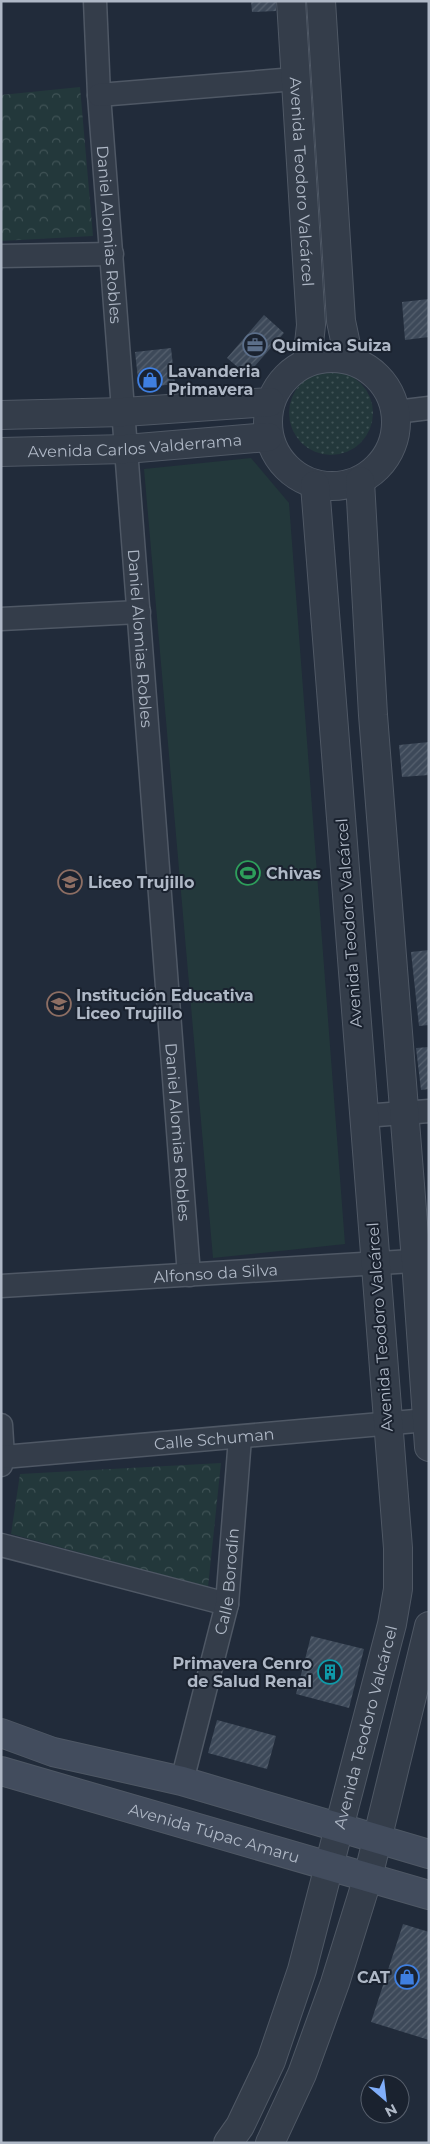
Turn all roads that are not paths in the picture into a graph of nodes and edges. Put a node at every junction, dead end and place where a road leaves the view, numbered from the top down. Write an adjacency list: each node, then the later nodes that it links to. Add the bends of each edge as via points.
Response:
1 (94, 1): 5 (street, Daniel Alomias Robles)
2 (290, 1): 4 (street, Avenida Teodoro Valcárcel)
3 (321, 1): 8 (street, Avenida Teodoro Valcárcel, via 341,321)
4 (295, 79): 5 (street); 9 (street, Avenida Teodoro Valcárcel, via 311,325)
5 (99, 95): 6 (street, Daniel Alomias Robles)
6 (112, 254): 7 (street); 12 (street, Daniel Alomias Robles)
7 (1, 256)
8 (349, 359): 9 (street); 13 (street, via 380,379)
9 (307, 362): 10 (street, via 278,385)
10 (270, 402): 12 (street, Avenida Carlos Valderrama); 15 (street)
11 (429, 408): 13 (street)
12 (124, 412): 14 (street, Avenida Carlos Valderrama); 16 (street, Daniel Alomias Robles)
13 (396, 412): 18 (street, via 396,433 388,453)
14 (1, 415)
15 (268, 436): 16 (street, Avenida Carlos Valderrama); 19 (street, via 285,467)
16 (126, 449): 17 (street, Avenida Carlos Valderrama); 20 (street, Daniel Alomias Robles)
17 (1, 452)
18 (360, 481): 19 (street, via 339,486); 22 (street)
19 (315, 485): 23 (street, Avenida Teodoro Valcárcel)
20 (139, 612): 21 (street); 28 (street, Daniel Alomias Robles)
21 (1, 619)
22 (373, 715): 23 (street); 24 (street)
23 (333, 720): 25 (street, Avenida Teodoro Valcárcel)
24 (416, 1112): 25 (street); 26 (street)
25 (364, 1116): 27 (street, Avenida Teodoro Valcárcel)
26 (422, 1261): 27 (street, Alfonso da Silva); 32 (street)
27 (375, 1264): 28 (street, Alfonso da Silva); 30 (street, Avenida Teodoro Valcárcel)
28 (189, 1275): 29 (street, Alfonso da Silva)
29 (1, 1286)
30 (387, 1423): 32 (street, Calle Schuman); 33 (street, Calle Schuman); 41 (street, Avenida Teodoro Valcárcel, via 398,1548 398,1589)
31 (1, 1425): 34 (street)
32 (428, 1434)
33 (240, 1438): 34 (street, Calle Schuman); 36 (street, Calle Borodín)
34 (2, 1461)
35 (1, 1544): 36 (street)
36 (227, 1604): 40 (street, Calle Borodín)
37 (429, 1626): 42 (street)
38 (1, 1733): 40 (main road, via 53,1752)
39 (1, 1771): 44 (main road, Avenida Túpac Amaru)
40 (182, 1781): 41 (main road)
41 (340, 1828): 42 (main road); 44 (street, Avenida Teodoro Valcárcel)
42 (378, 1839): 43 (main road); 45 (street)
43 (429, 1854)
44 (328, 1866): 45 (main road, Avenida Túpac Amaru); 47 (street, Avenida Teodoro Valcárcel, via 302,1970)
45 (368, 1878): 46 (main road, Avenida Túpac Amaru); 48 (street)
46 (429, 1895)
47 (271, 2061): 48 (street); 49 (street, Avenida Teodoro Valcárcel, via 240,2126)
48 (302, 2074): 50 (street)
49 (228, 2143)
50 (270, 2143)

